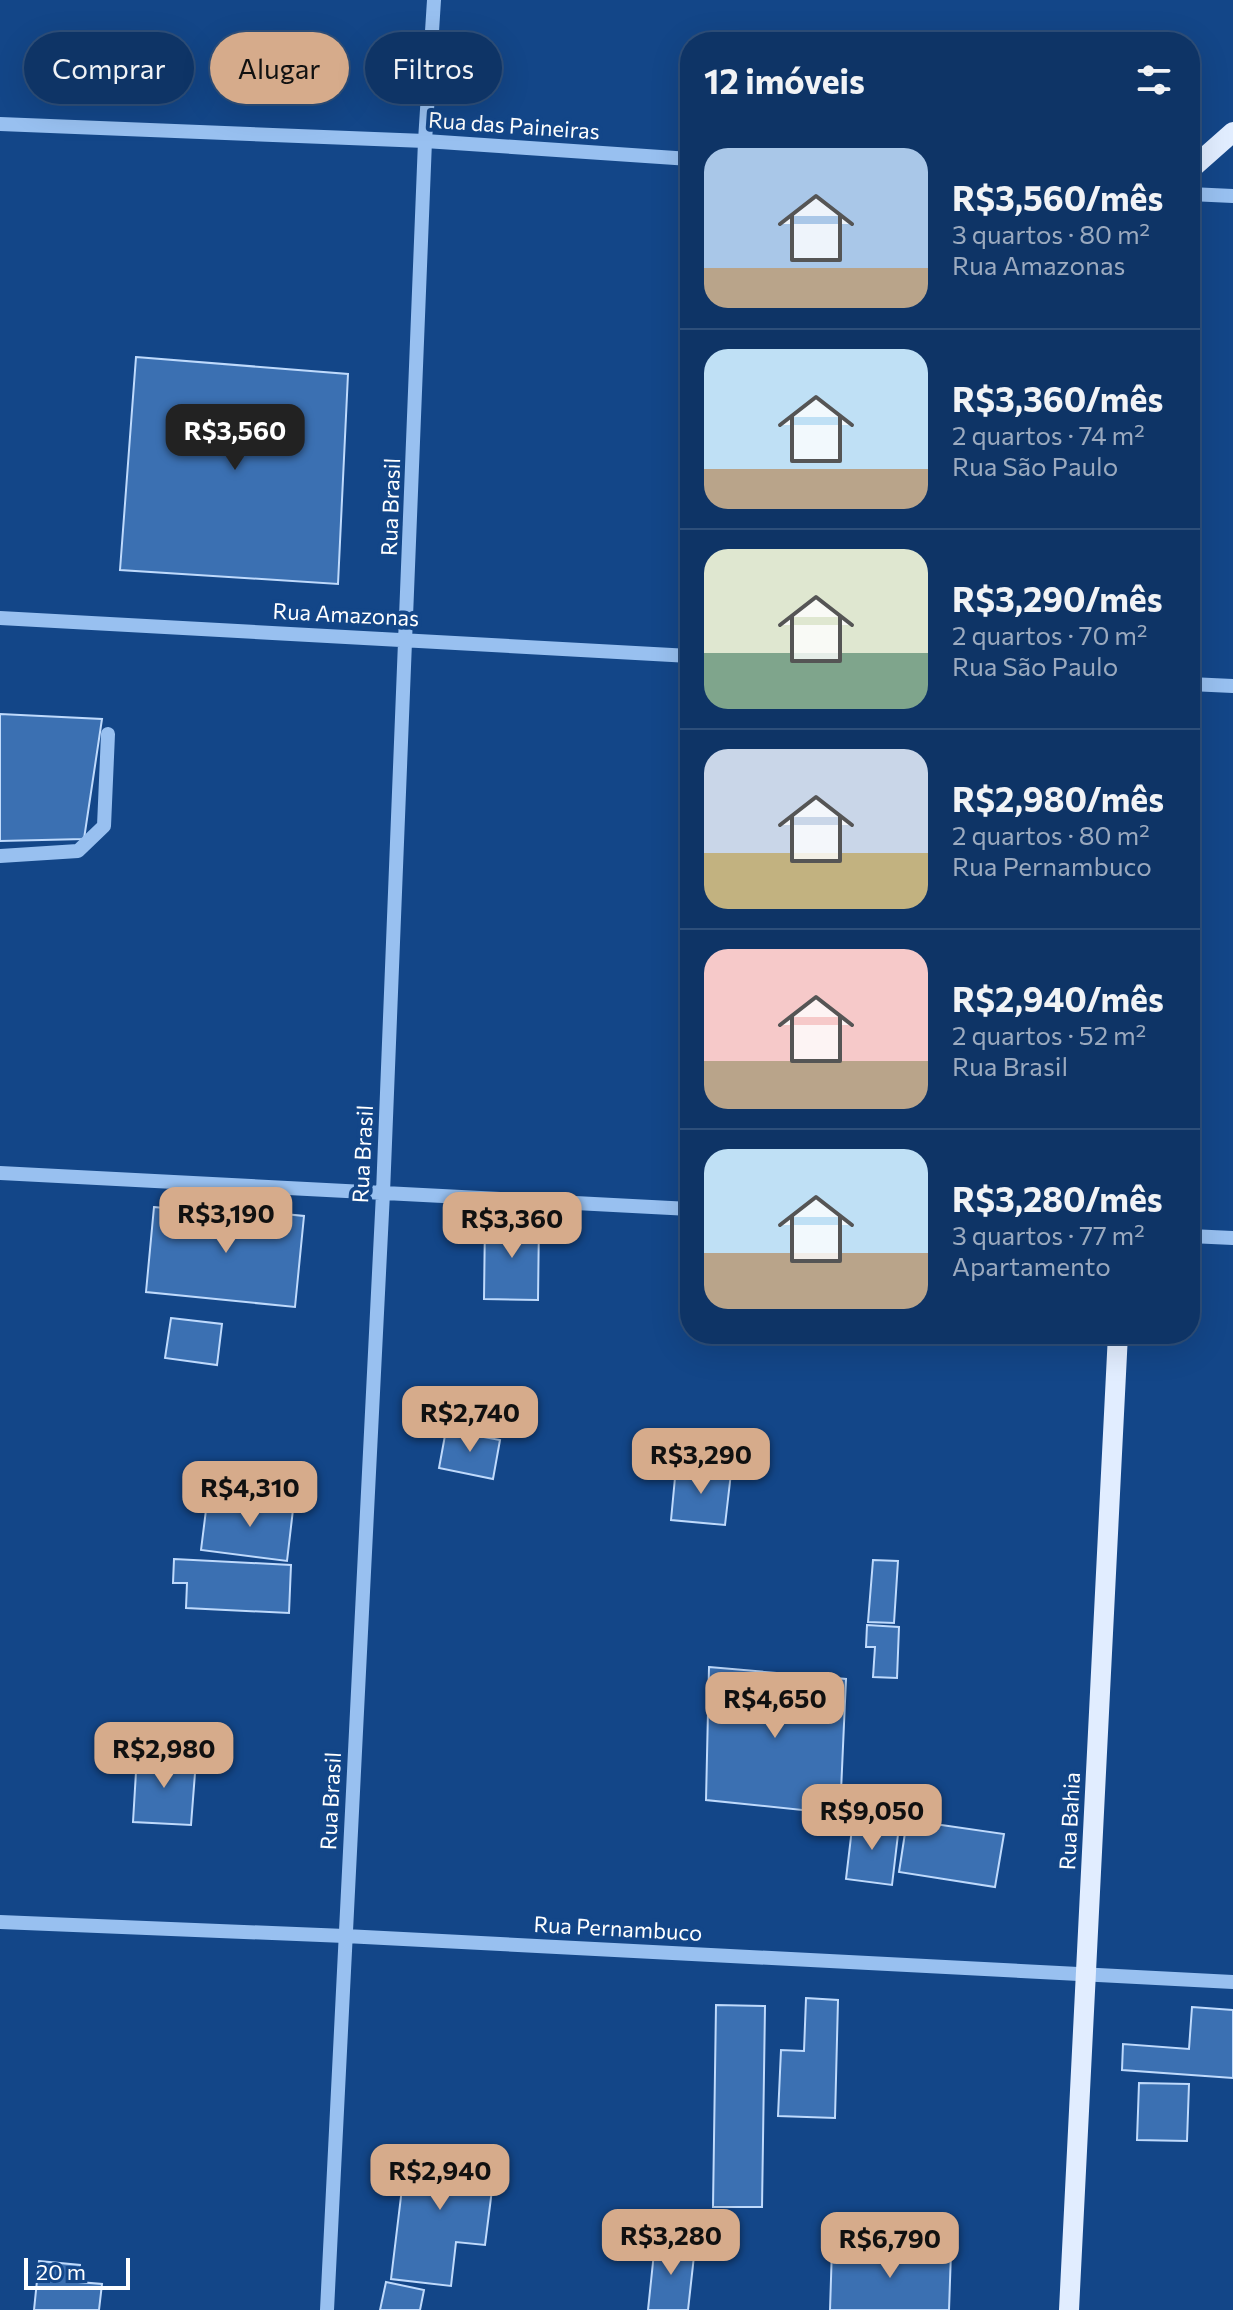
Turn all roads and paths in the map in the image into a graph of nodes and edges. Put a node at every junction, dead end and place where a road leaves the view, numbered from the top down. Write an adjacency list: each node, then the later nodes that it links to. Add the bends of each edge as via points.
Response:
1 (434, 0): 4 (street, Rua Brasil)
2 (0, 124): 4 (street, Rua das Paineiras)
3 (1233, 132): 6 (main road)
4 (425, 141): 5 (street, Rua das Paineiras); 10 (street, Rua Brasil)
5 (680, 158)
6 (1200, 161)
7 (1200, 194): 8 (street)
8 (1233, 196)
9 (0, 618): 10 (street, Rua Amazonas)
10 (407, 640): 11 (street, Rua Amazonas); 17 (street, Rua Brasil)
11 (680, 655)
12 (1200, 684): 13 (street)
13 (1233, 686)
14 (108, 734): 15 (street, via 104,826 78,851)
15 (0, 856)
16 (0, 1173): 17 (street)
17 (383, 1193): 18 (street); 23 (street, Rua Brasil)
18 (680, 1208)
19 (1200, 1236): 20 (street)
20 (1233, 1238)
21 (1118, 1344): 24 (main road, Rua Bahia)
22 (0, 1922): 23 (street, Rua Pernambuco)
23 (345, 1936): 24 (street, Rua Pernambuco); 26 (street, Rua Brasil)
24 (1086, 1975): 25 (street, Rua Pernambuco); 27 (main road, Rua Bahia)
25 (1233, 1982)
26 (327, 2310)
27 (1069, 2310)

